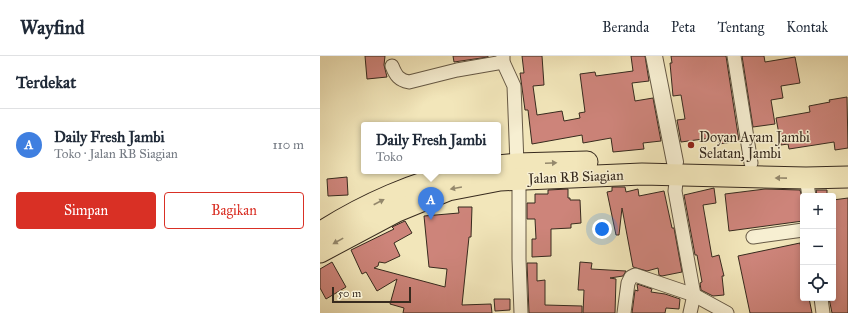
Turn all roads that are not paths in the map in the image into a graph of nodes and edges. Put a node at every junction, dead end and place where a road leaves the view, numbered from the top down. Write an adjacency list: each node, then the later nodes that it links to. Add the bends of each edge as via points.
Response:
1 (654, 56): 7 (street)
2 (734, 56): 5 (street)
3 (503, 59): 4 (street, via 409,82 396,76); 8 (street, via 514,86)
4 (392, 66)
5 (751, 163): 6 (highway, Jalan RB Siagian); 7 (highway, Jalan RB Siagian)
6 (848, 164)
7 (676, 168): 8 (highway, Jalan RB Siagian, via 642,174); 11 (highway, Jalan RB Siagian, one-way to 7); 16 (street, via 675,191)
8 (512, 170): 15 (highway, Jalan RB Siagian, one-way to 15, via 500,180 448,190 397,211); 18 (street)
9 (454, 174): 13 (highway, one-way to 9, via 394,195)
10 (848, 177): 11 (highway, Jalan RB Siagian)
11 (807, 187)
12 (800, 230): 14 (street)
13 (320, 233)
14 (753, 237)
15 (320, 252)
16 (694, 295): 19 (street, via 635,276 631,277); 20 (street); 21 (street)
17 (821, 301): 22 (street)
18 (521, 313)
19 (624, 313)
20 (690, 313)
21 (727, 313)
22 (823, 313)

